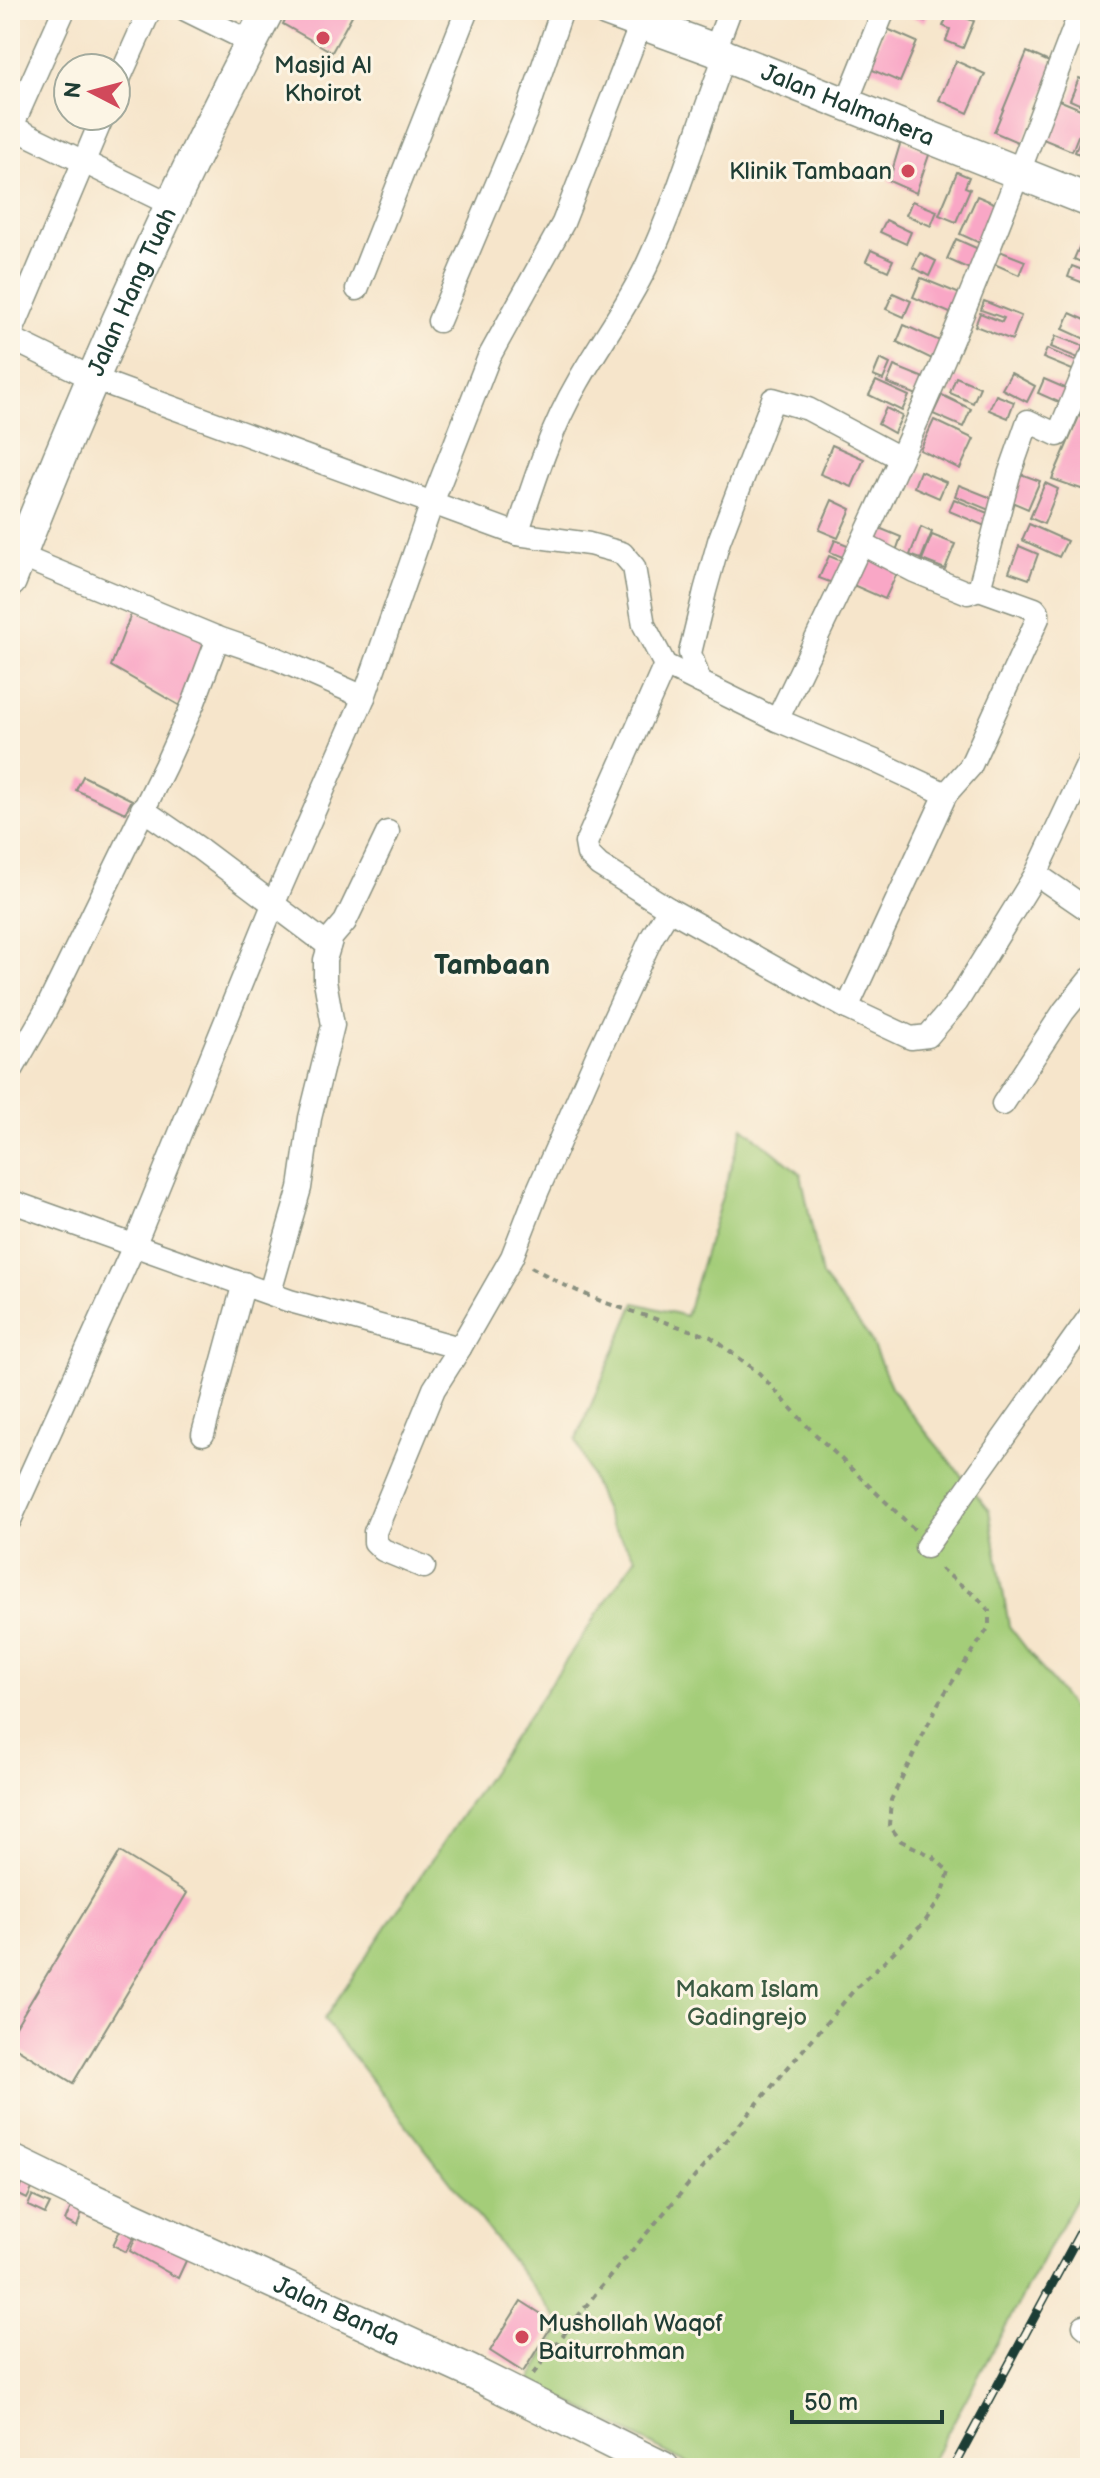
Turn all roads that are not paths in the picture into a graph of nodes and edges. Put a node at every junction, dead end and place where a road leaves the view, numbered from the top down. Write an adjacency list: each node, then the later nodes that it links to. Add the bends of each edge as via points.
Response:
1 (64, 10): 16 (street)
2 (150, 10): 13 (street)
3 (186, 10): 12 (street)
4 (268, 10): 12 (street, Jalan Hang Tuah)
5 (467, 10): 22 (street)
6 (562, 10): 23 (street, via 528,110)
7 (606, 10): 11 (street, Jalan Halmahera)
8 (730, 10): 14 (street)
9 (884, 10): 15 (street)
10 (1081, 10): 19 (street)
11 (644, 16): 14 (street, Jalan Halmahera); 28 (street, via 563,223 489,357)
12 (251, 42): 21 (street, Jalan Hang Tuah)
13 (131, 52)
14 (720, 53): 15 (street, Jalan Halmahera); 29 (street, via 671,210 626,307 549,440)
15 (846, 104): 19 (street, Jalan Halmahera)
16 (11, 128): 18 (street)
17 (96, 132): 18 (street)
18 (82, 162): 21 (street); 24 (street)
19 (1018, 174): 20 (street, Jalan Halmahera); 27 (street)
20 (1090, 201)
21 (172, 205): 26 (street, Jalan Hang Tuah)
22 (357, 289)
23 (439, 321)
24 (10, 337): 26 (street)
25 (1090, 358): 32 (street, via 1058,435 1028,421)
26 (92, 378): 28 (street); 31 (street, Jalan Hang Tuah)
27 (900, 458): 30 (street); 35 (street, via 808,409 773,399 705,591 690,653)
28 (432, 503): 29 (street); 36 (street)
29 (517, 534): 34 (street, via 622,553 634,567 644,625)
30 (862, 544): 32 (street, via 968,593); 37 (street)
31 (15, 568): 33 (street)
32 (979, 589): 39 (street, via 1035,609 1038,618 970,767)
33 (218, 638): 36 (street); 40 (street, via 194,702)
34 (665, 665): 35 (street); 44 (street, via 586,843 599,865)
35 (700, 682): 37 (street)
36 (364, 697): 43 (street)
37 (777, 720): 39 (street)
38 (1090, 759): 42 (street)
39 (946, 794): 48 (street)
40 (142, 809): 43 (street); 49 (street, via 44,1014)
41 (388, 832): 46 (street)
42 (1036, 874): 45 (street); 48 (street, via 957,1002 928,1036 911,1038)
43 (273, 905): 46 (street); 52 (street)
44 (669, 909): 48 (street); 56 (street, via 599,1051 512,1257)
45 (1090, 911)
46 (329, 946): 54 (street, via 325,981 333,1025 310,1118 300,1188)
47 (1090, 979): 50 (street)
48 (847, 1008)
49 (10, 1073)
50 (1003, 1104)
51 (10, 1201): 52 (street)
52 (134, 1246): 53 (street); 58 (street)
53 (244, 1283): 54 (street); 57 (street)
54 (270, 1292): 56 (street)
55 (1090, 1316): 59 (street)
56 (460, 1348): 60 (street, via 434,1389 375,1532 375,1542 383,1550)
57 (203, 1434)
58 (10, 1520)
59 (926, 1547)
60 (424, 1567)
61 (10, 2160): 62 (street, Jalan Banda)
62 (663, 2468)

